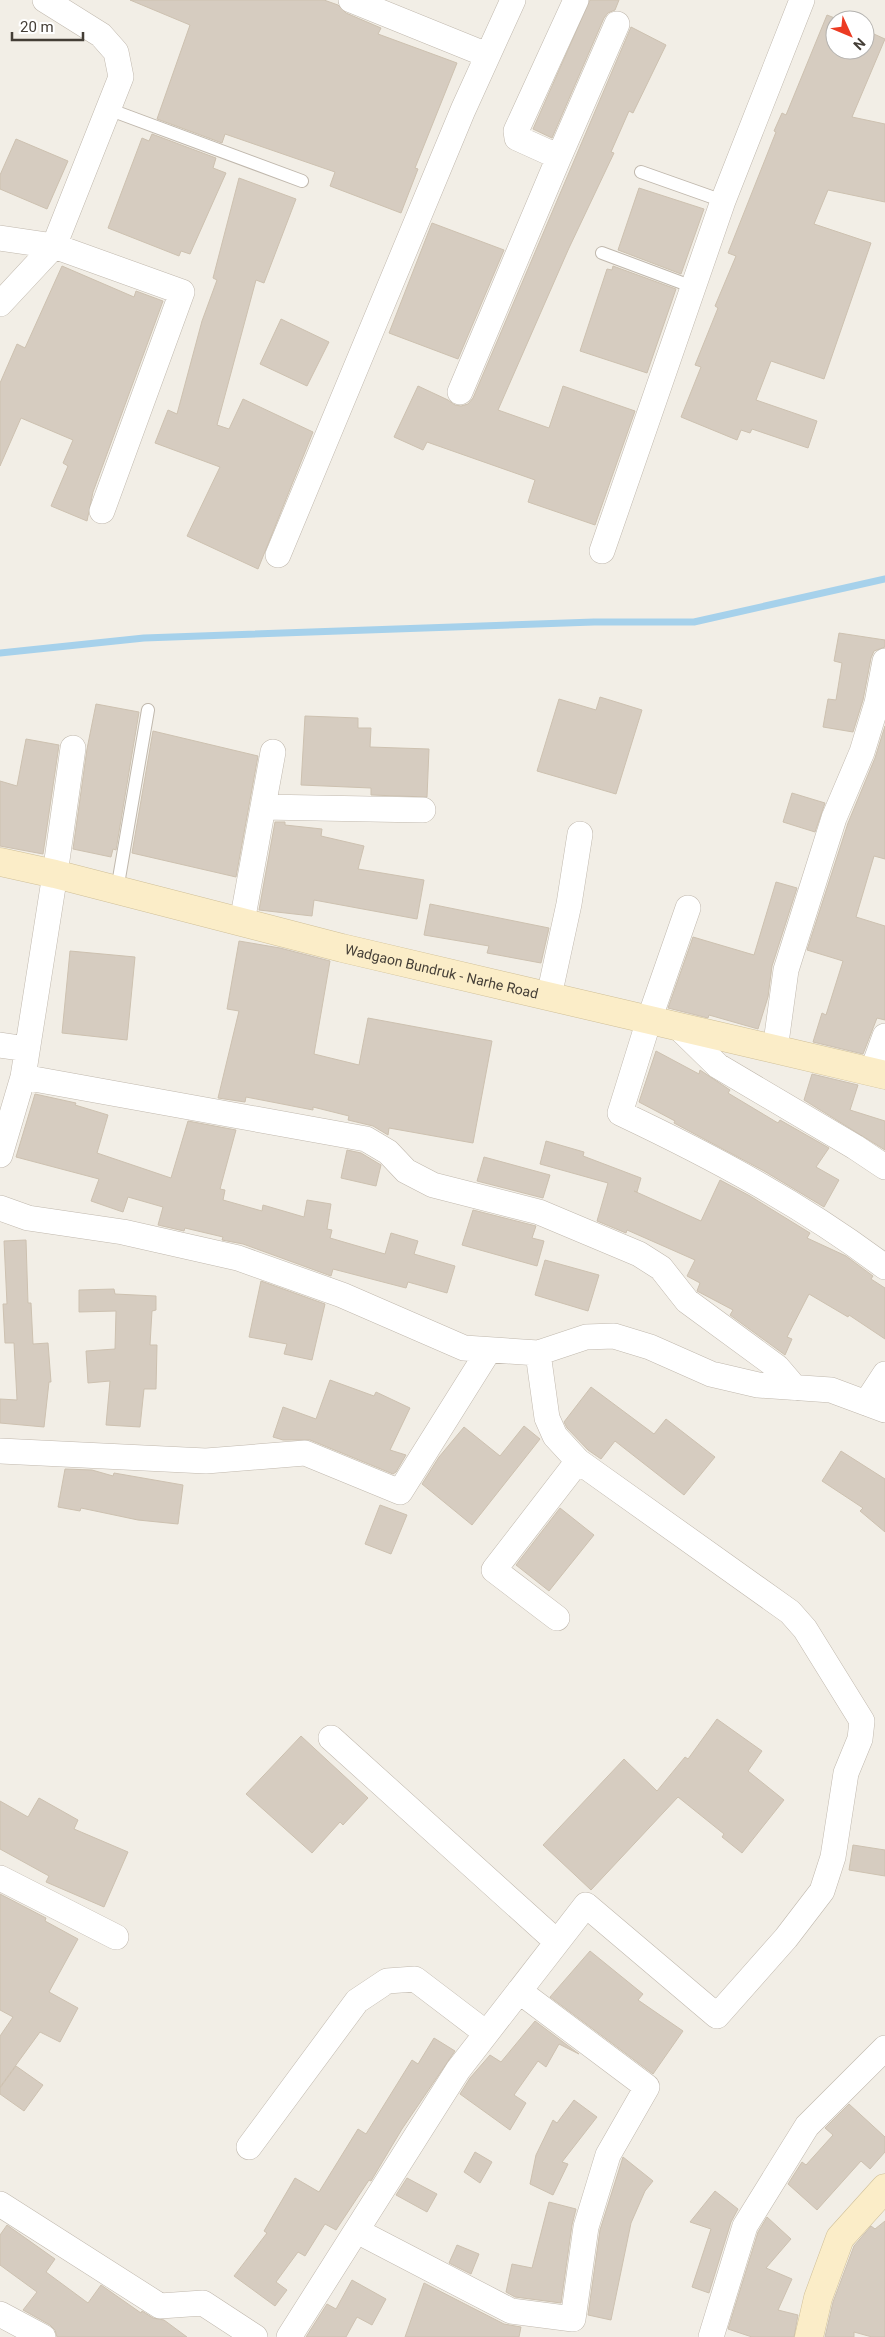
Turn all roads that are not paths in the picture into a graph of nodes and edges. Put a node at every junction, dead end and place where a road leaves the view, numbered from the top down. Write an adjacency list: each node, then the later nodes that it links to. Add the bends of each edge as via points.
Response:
1 (44, 0): 8 (street, via 101,35 116,52 121,77)
2 (351, 0): 7 (street)
3 (514, 0): 7 (street)
4 (576, 0): 9 (street, via 516,131 517,138)
5 (802, 0): 12 (street)
6 (617, 24): 9 (street)
7 (487, 55): 21 (street)
8 (108, 109): 11 (lane); 14 (street)
9 (559, 157): 18 (street)
10 (642, 172): 12 (lane)
11 (302, 181)
12 (722, 201): 16 (street)
13 (0, 238): 14 (street)
14 (54, 246): 17 (street); 19 (street, via 182,292)
15 (602, 253): 16 (lane)
16 (693, 287): 20 (street)
17 (0, 304)
18 (460, 392)
19 (102, 511)
20 (602, 551)
21 (278, 555)
22 (885, 662): 40 (street, via 862,752 834,818 786,970)
23 (148, 710): 31 (lane)
24 (72, 748): 30 (street)
25 (273, 752): 26 (street)
26 (263, 806): 27 (street); 33 (street)
27 (423, 810)
28 (580, 834): 34 (street, via 570,904)
29 (0, 862): 30 (street, Wadgaon Bundruk - Narhe Road)
30 (56, 874): 31 (street, Wadgaon Bundruk - Narhe Road); 39 (street)
31 (117, 890): 33 (street, Wadgaon Bundruk - Narhe Road)
32 (688, 908): 35 (street)
33 (242, 922): 34 (street, Wadgaon Bundruk - Narhe Road)
34 (548, 996): 35 (street, Wadgaon Bundruk - Narhe Road)
35 (649, 1020): 36 (street, Wadgaon Bundruk - Narhe Road); 46 (street, via 620,1113 731,1168 813,1216)
36 (678, 1027): 40 (street, Wadgaon Bundruk - Narhe Road); 44 (street, via 718,1066)
37 (885, 1036): 41 (street)
38 (0, 1045): 39 (street)
39 (28, 1049): 42 (street)
40 (775, 1050): 41 (street, Wadgaon Bundruk - Narhe Road)
41 (878, 1073)
42 (23, 1077): 43 (street); 50 (street, via 366,1139 388,1152 406,1171 433,1185 539,1212 639,1254 661,1268 687,1301 777,1367)
43 (0, 1155)
44 (885, 1166)
45 (0, 1208): 47 (street, via 28,1218 123,1232 238,1258 342,1295 464,1348)
46 (885, 1267)
47 (489, 1350): 48 (street); 52 (street, via 400,1492 305,1453 206,1461)
48 (538, 1354): 50 (street, via 586,1337 614,1336 650,1347 711,1374 758,1385); 53 (street, via 547,1418 555,1436)
49 (885, 1374): 51 (street)
50 (795, 1388): 51 (street, via 831,1390)
51 (875, 1406)
52 (2, 1456)
53 (578, 1461): 54 (street, via 494,1570); 58 (street, via 790,1612 805,1629 862,1721 860,1739 846,1773 833,1857 822,1891 786,1938 716,2016 586,1905)
54 (557, 1618)
55 (331, 1738): 58 (street)
56 (0, 1878): 57 (street)
57 (116, 1937)
58 (558, 1942): 59 (street)
59 (519, 1991): 60 (street); 65 (street, via 647,2087 608,2155 586,2227 573,2319 511,2310)
60 (486, 2033): 62 (street, via 414,1979 387,1981 357,2001); 65 (street, via 458,2070)
61 (885, 2048): 70 (street, via 807,2126 745,2226)
62 (249, 2146)
63 (885, 2188): 71 (street, via 840,2238 818,2298)
64 (0, 2204): 68 (street, via 160,2306 203,2303)
65 (357, 2231): 69 (street)
66 (0, 2314): 67 (street)
67 (30, 2334)
68 (255, 2337)
69 (289, 2337)
70 (711, 2337)
71 (809, 2337)

